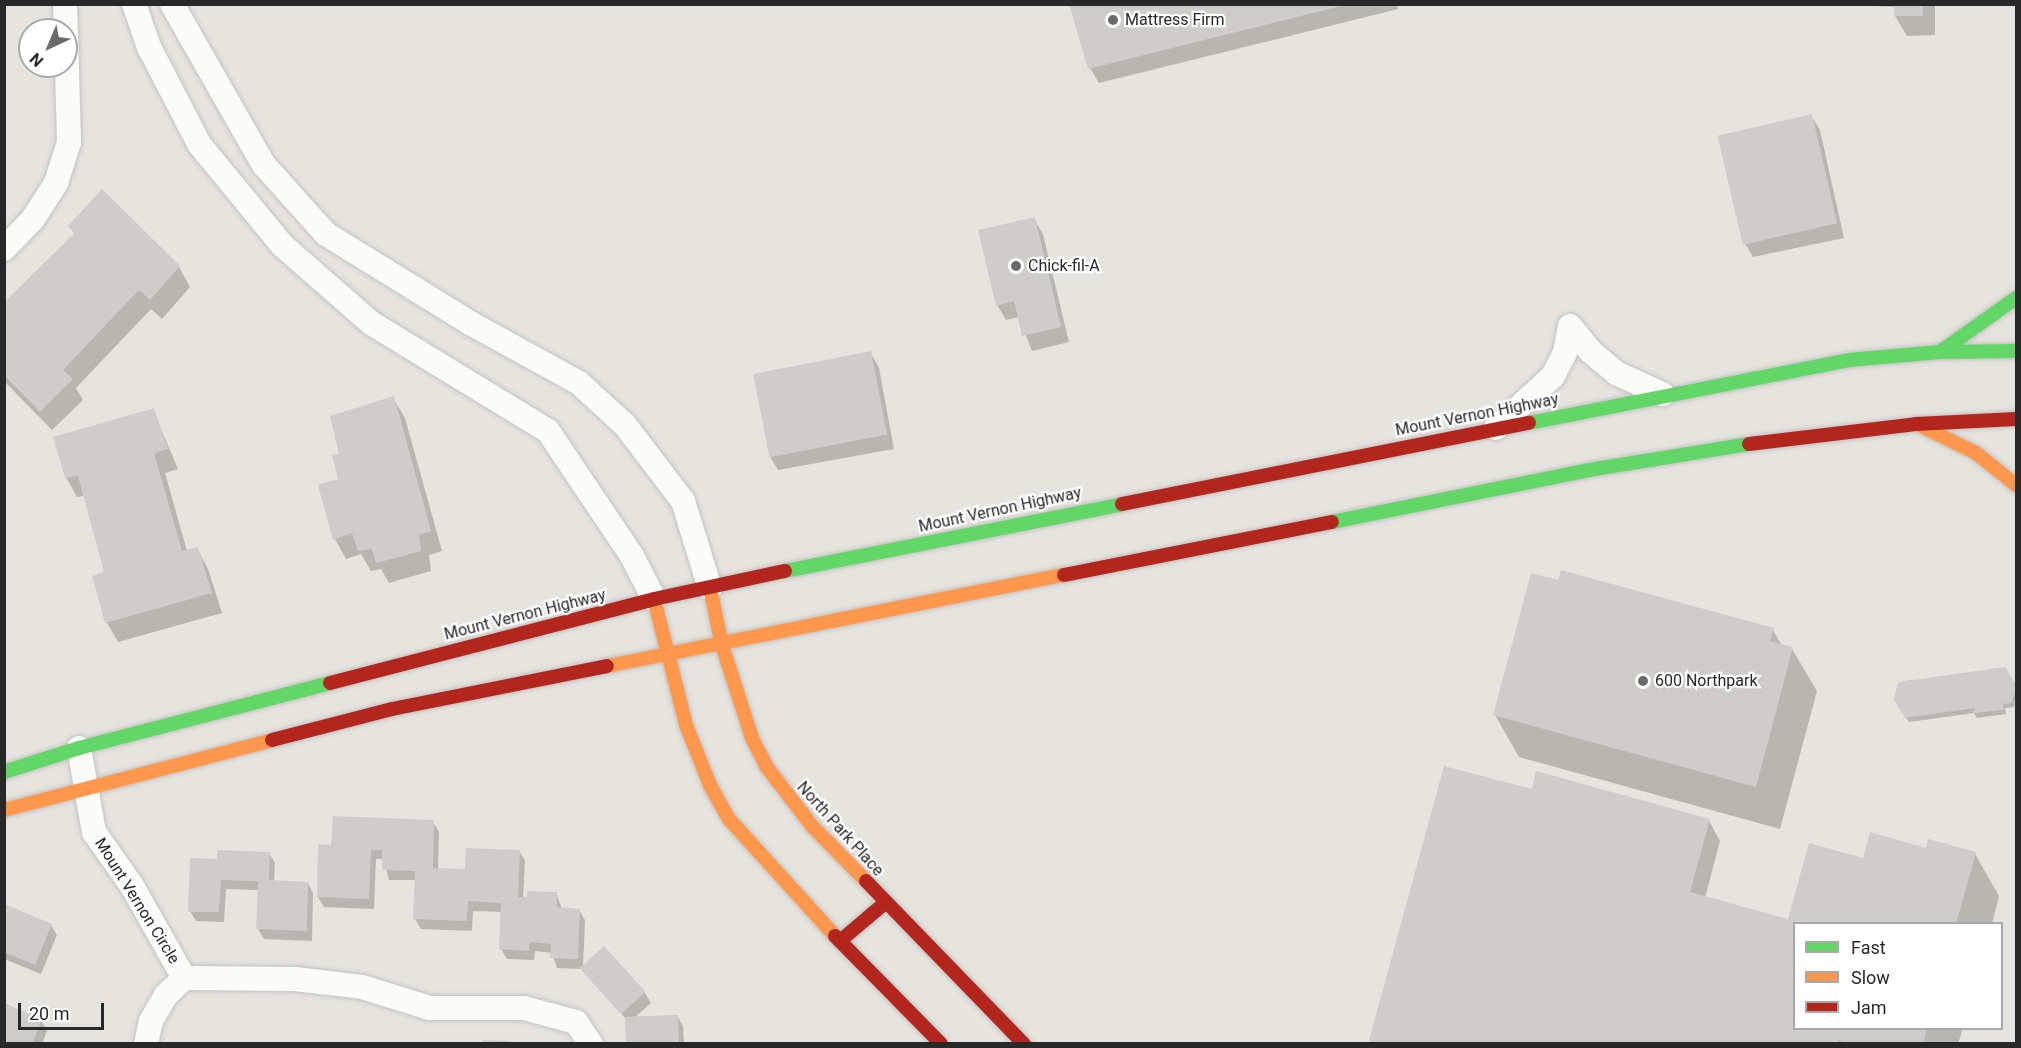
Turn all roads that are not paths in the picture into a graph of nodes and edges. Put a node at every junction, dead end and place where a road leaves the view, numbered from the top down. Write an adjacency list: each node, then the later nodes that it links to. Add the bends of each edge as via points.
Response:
1 (134, 4): 14 (street, via 149,47 200,144 282,244 371,323 548,431 632,556)
2 (172, 4): 13 (street, via 264,165 327,234 470,323 579,383 625,425 683,501)
3 (67, 78): 4 (street, via 69,142 56,183 33,219)
4 (4, 249)
5 (2016, 297): 7 (street)
6 (2016, 351): 7 (street, Mount Vernon Highway)
7 (1940, 352): 8 (street, Mount Vernon Highway, via 1849,360)
8 (1662, 394): 11 (street, Mount Vernon Highway); 11 (street, via 1616,373 1590,351 1570,326 1566,352 1553,376)
9 (2016, 419): 10 (street)
10 (1917, 424): 12 (street, via 1976,453); 15 (street, via 1737,445 1600,468)
11 (1496, 428): 13 (street, Mount Vernon Highway)
12 (2016, 485)
13 (710, 588): 14 (street, Mount Vernon Highway); 15 (street, North Park Place)
14 (654, 599): 16 (street); 17 (street, Mount Vernon Highway)
15 (722, 645): 16 (street); 21 (street, North Park Place, via 752,738 766,766 798,811)
16 (669, 656): 19 (street, via 392,709); 22 (street, via 686,725 729,819 771,871)
17 (79, 748): 18 (street, Mount Vernon Highway); 19 (street, Mount Vernon Circle)
18 (4, 772)
19 (87, 787): 20 (street); 23 (street, Mount Vernon Circle, via 94,832 137,894)
20 (4, 810)
21 (885, 903): 22 (street); 27 (street, North Park Place)
22 (840, 941): 26 (street)
23 (184, 978): 24 (street, Mount Vernon Circle, via 161,1004 151,1022); 25 (street, Mount Vernon Circle, via 295,979 362,987 430,1008 524,1008 576,1022)
24 (146, 1044)
25 (591, 1044)
26 (941, 1044)
27 (1024, 1044)

